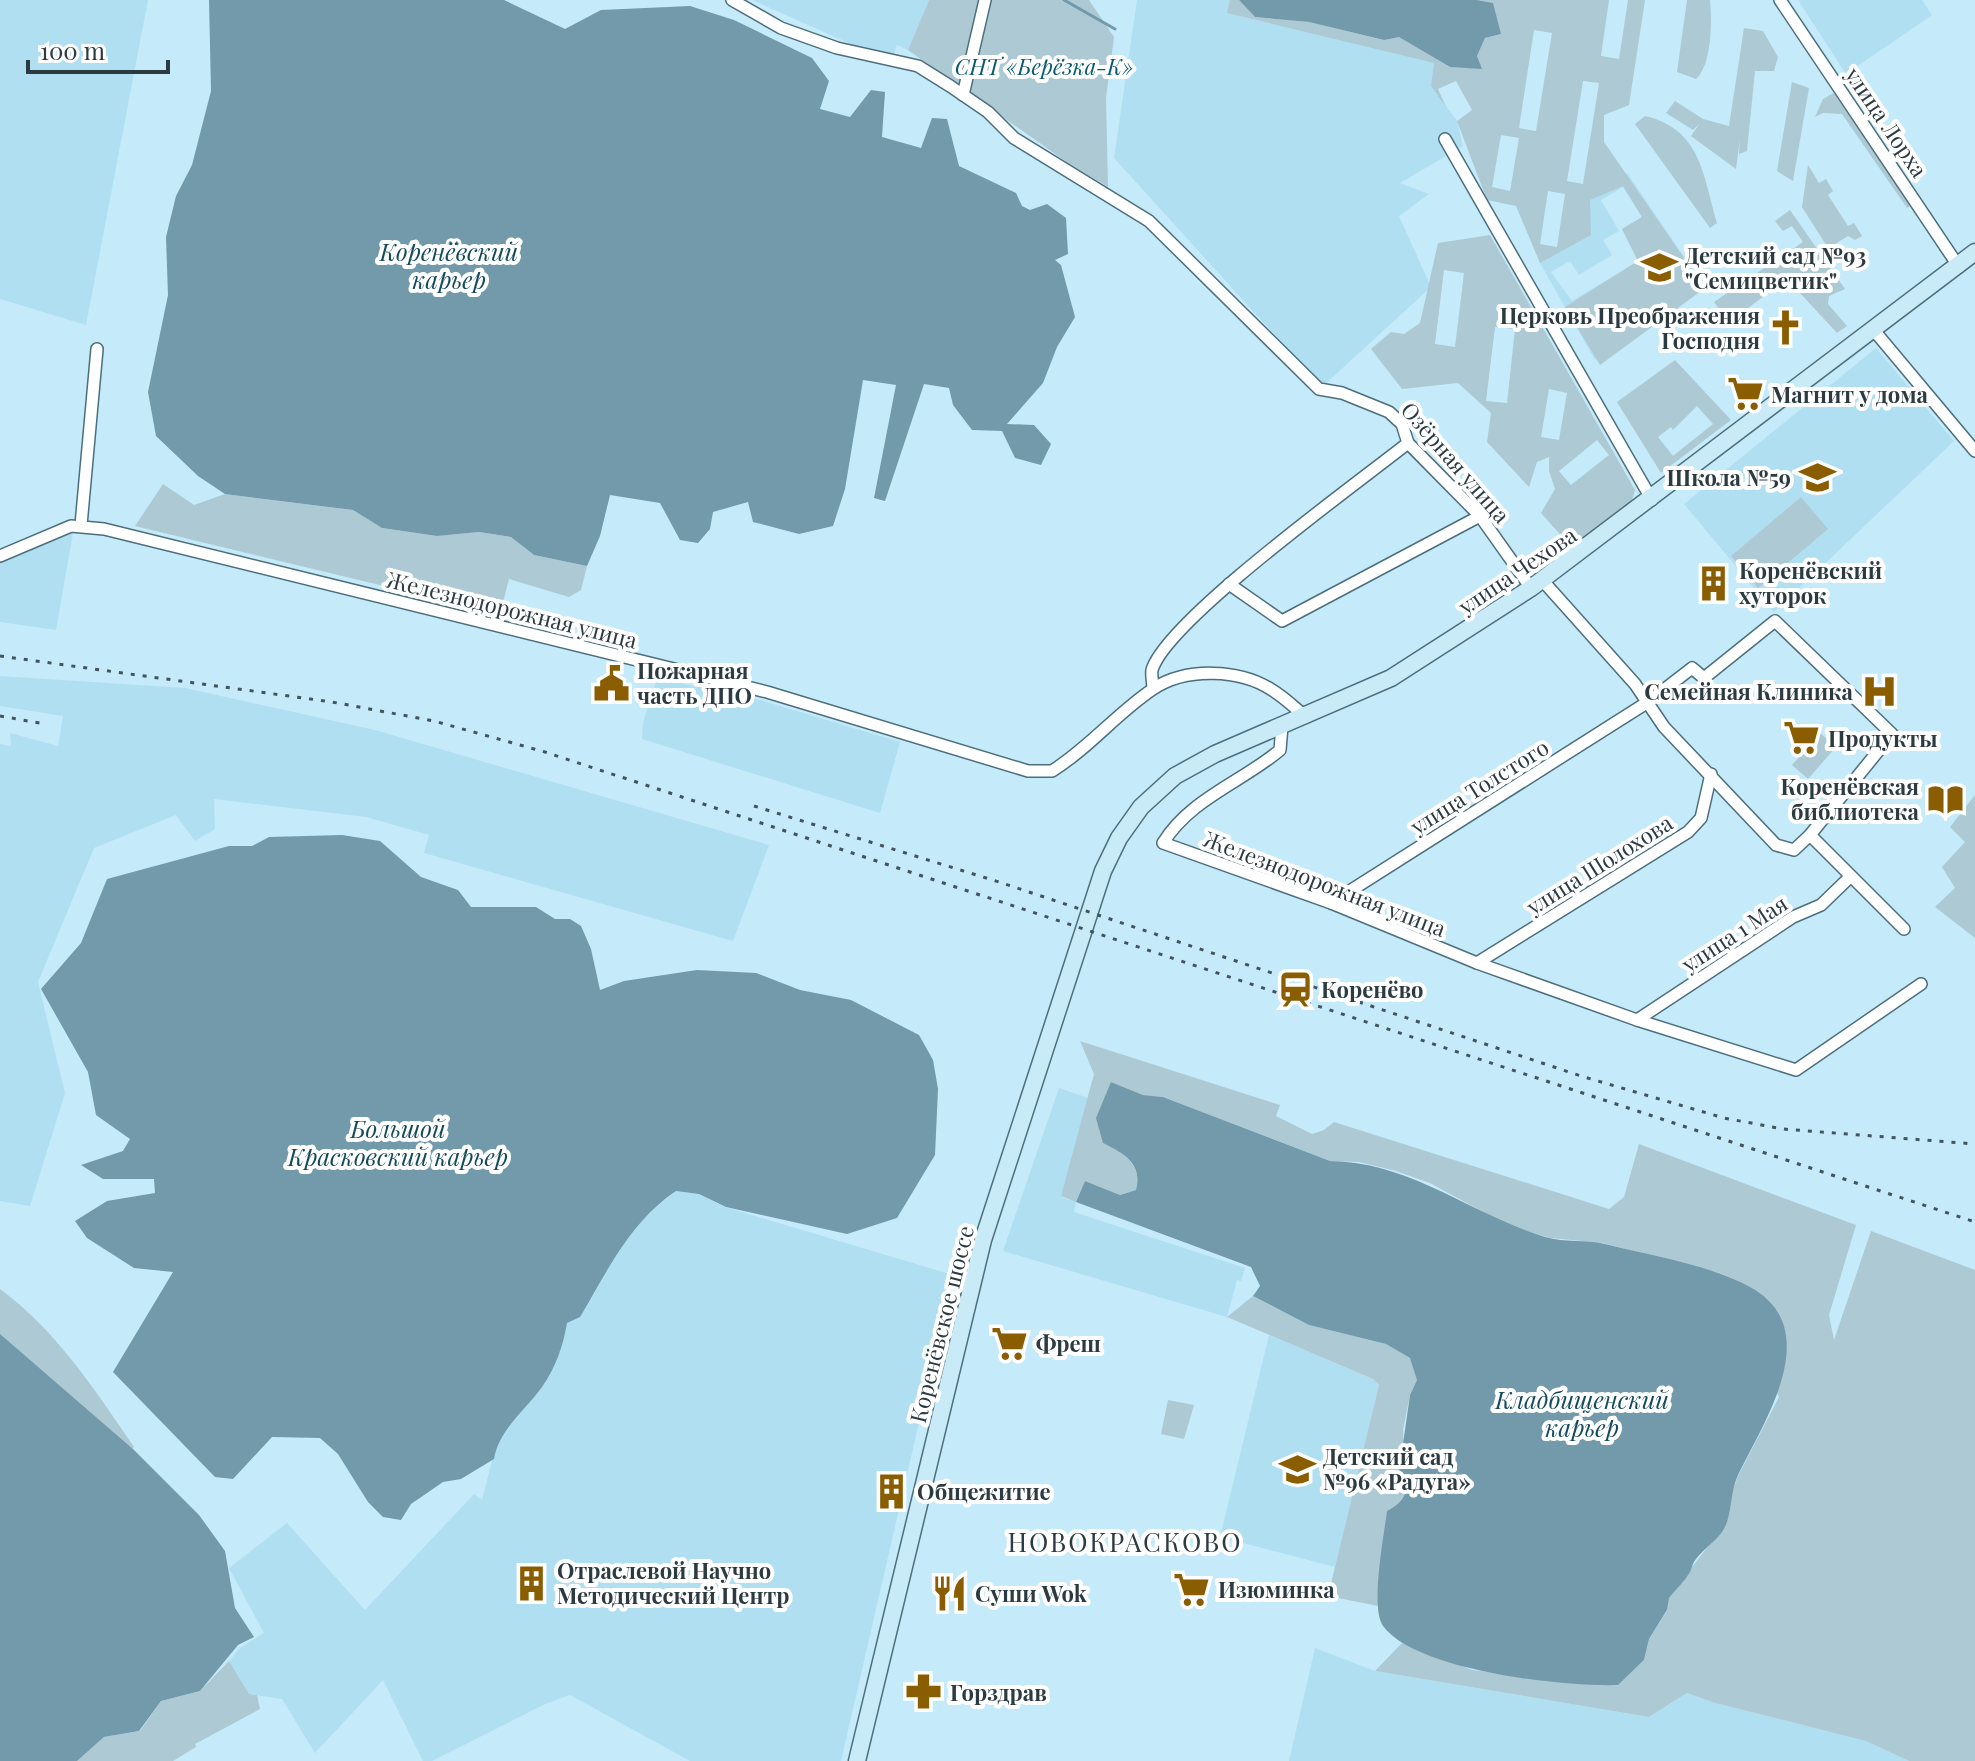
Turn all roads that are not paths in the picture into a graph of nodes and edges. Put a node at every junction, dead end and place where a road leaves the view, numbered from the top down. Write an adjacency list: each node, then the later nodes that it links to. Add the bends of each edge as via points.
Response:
1 (732, 0): 4 (street, Озёрная улица, via 781,28 837,48 918,66)
2 (985, 0): 4 (street)
3 (1780, 0): 7 (street, улица Лорха)
4 (963, 95): 10 (street, Озёрная улица, via 1014,138 1149,221 1319,389 1389,412 1402,424)
5 (1445, 139): 12 (street)
6 (1975, 252): 7 (main road, улица Чехова)
7 (1959, 267): 8 (main road, улица Чехова)
8 (1872, 328): 11 (street); 12 (main road, улица Чехова)
9 (97, 349): 14 (street)
10 (1408, 443): 13 (street, Озёрная улица); 16 (street)
11 (1975, 451)
12 (1652, 500): 17 (main road, улица Чехова)
13 (1480, 516): 16 (street, via 1282,621); 17 (street, Озёрная улица)
14 (81, 525): 15 (street); 18 (street, Железнодорожная улица, via 767,692 1028,771 1052,771 1067,762)
15 (0, 556)
16 (1229, 584): 18 (street, via 1167,647 1151,671)
17 (1537, 584): 19 (street, Озёрная улица); 20 (main road, улица Чехова, via 1391,678)
18 (1153, 688): 20 (street, Железнодорожная улица, via 1183,677 1230,674 1272,689)
19 (1648, 702): 22 (street, Озёрная улица, via 1664,727); 23 (street, улица Толстого, via 1692,668 1704,678 1775,621 1892,734); 25 (street, улица Толстого)
20 (1306, 717): 21 (main road, улица Чехова)
21 (1282, 726): 25 (street, Железнодорожная улица, via 1280,750 1175,823 1163,843); 26 (main road, улица Чехова, via 1175,776 1141,807 1119,838)
22 (1711, 774): 23 (street, Озёрная улица, via 1776,845 1794,850); 28 (street, улица Шолохова, via 1701,818 1688,832)
23 (1810, 835): 24 (street)
24 (1850, 877): 27 (street); 30 (street, улица 1 Мая, via 1821,905 1793,917)
25 (1331, 903): 28 (street, Железнодорожная улица)
26 (1091, 904): 31 (main road, Коренёвское шоссе, via 983,1240)
27 (1904, 929)
28 (1477, 963): 30 (street, Железнодорожная улица)
29 (1921, 984): 30 (street, Железнодорожная улица, via 1796,1070)
30 (1637, 1020)
31 (857, 1761)

